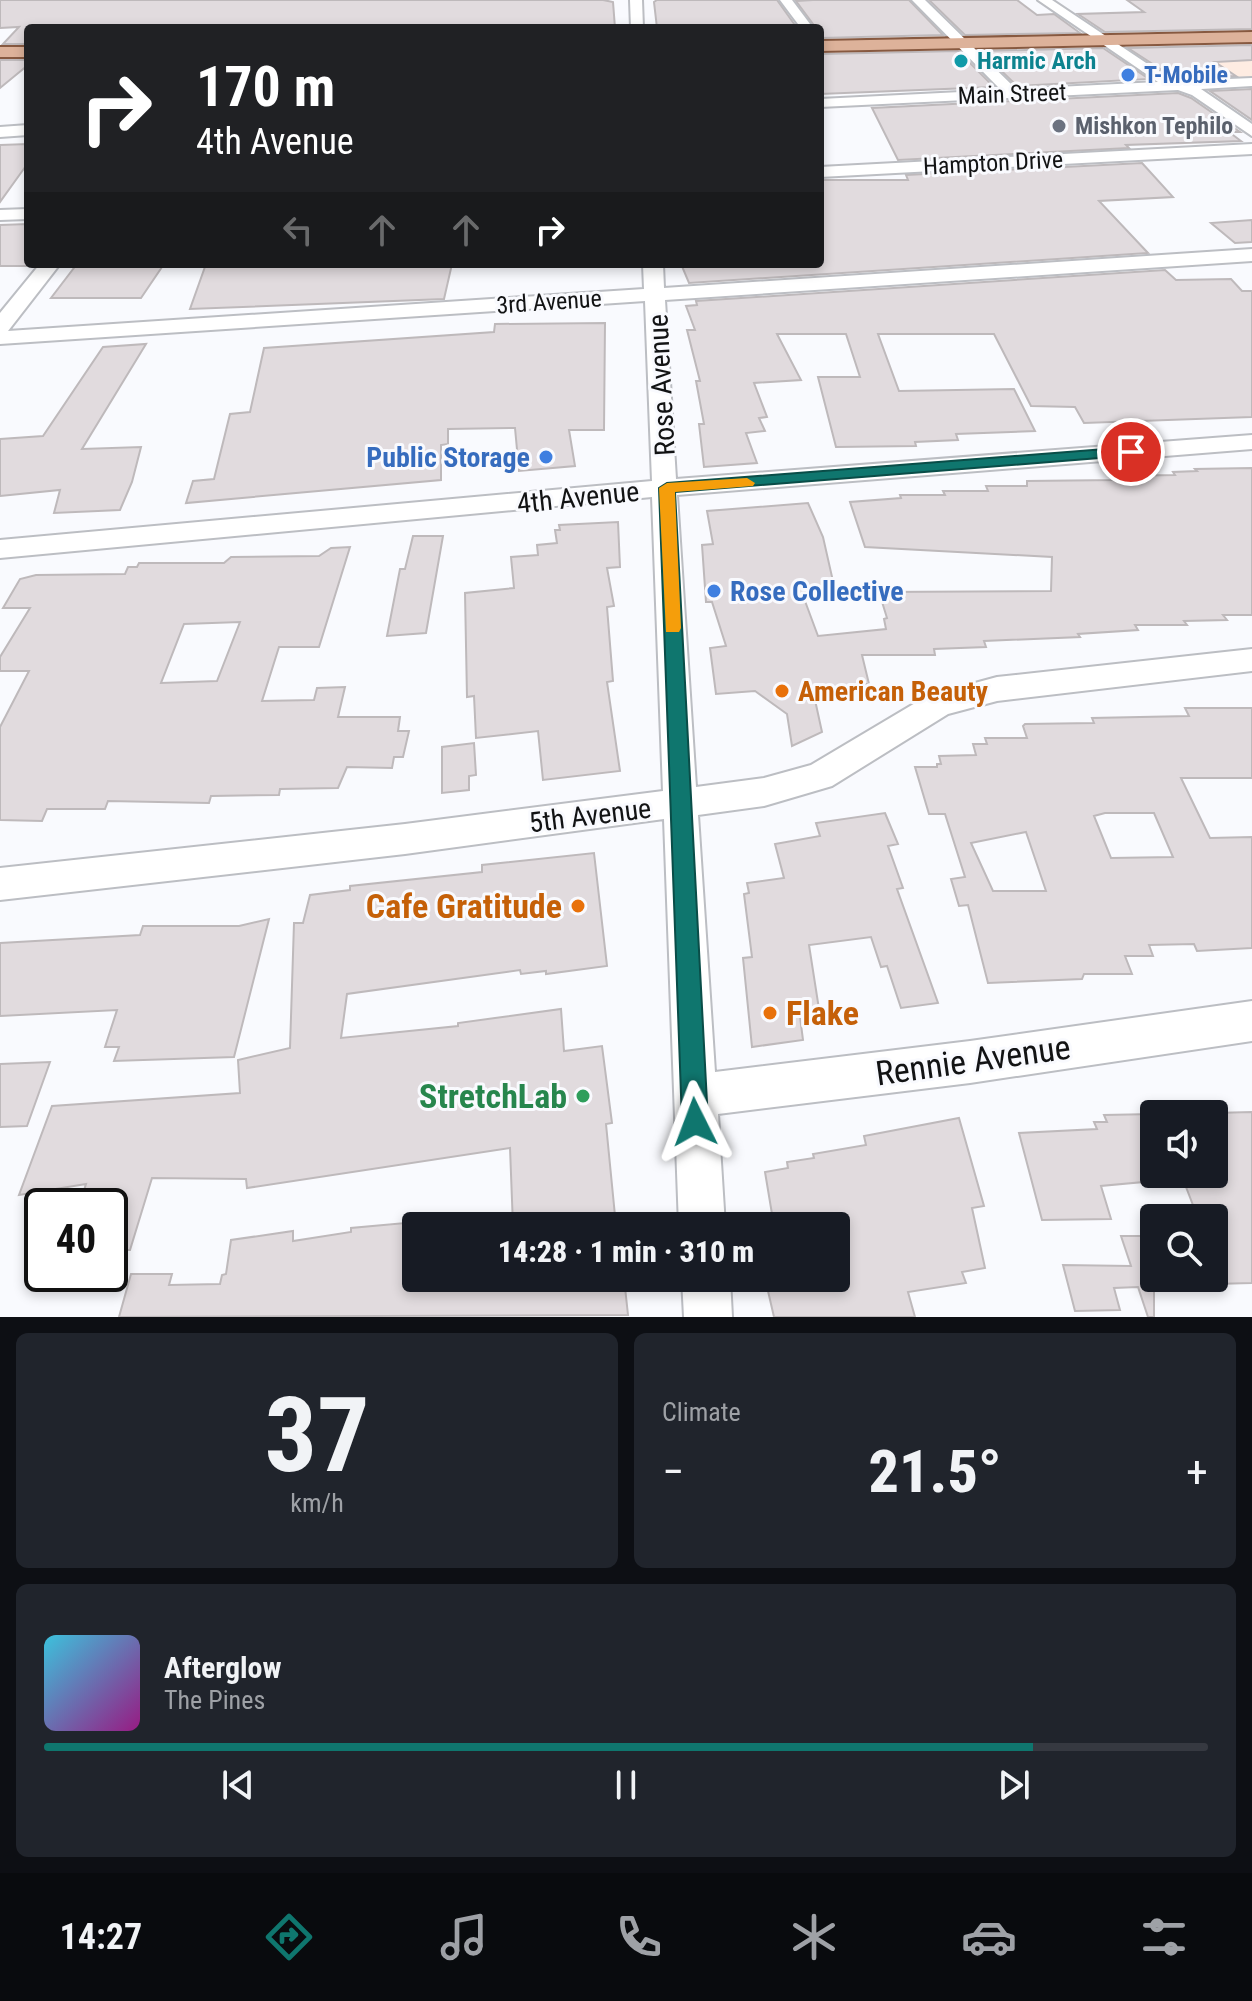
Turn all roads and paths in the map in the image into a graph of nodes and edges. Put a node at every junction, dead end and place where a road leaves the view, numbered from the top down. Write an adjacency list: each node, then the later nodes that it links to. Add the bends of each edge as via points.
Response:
1 (636, 0): 5 (street)
2 (786, 0): 6 (street)
3 (918, 0): 9 (street)
4 (1048, 1): 8 (street)
5 (637, 24)
6 (804, 24)
7 (1247, 37): 8 (main road)
8 (1104, 42): 9 (main road); 14 (street)
9 (966, 44): 10 (main road); 15 (street)
10 (824, 46)
11 (0, 52): 12 (main road)
12 (24, 52)
13 (1252, 82): 14 (street, Main Street)
14 (1178, 86): 15 (street, Main Street); 18 (street, via 1197,92)
15 (1013, 94): 16 (street, Main Street)
16 (824, 103)
17 (24, 130): 19 (street)
18 (1252, 131)
19 (0, 132)
20 (1252, 149): 21 (street, Hampton Drive)
21 (824, 172)
22 (24, 214): 23 (street)
23 (0, 215)
24 (1247, 256): 27 (street, 3rd Avenue)
25 (47, 268): 28 (street)
26 (653, 268): 27 (street, Rose Avenue)
27 (655, 294): 29 (street, 3rd Avenue); 31 (street, Rose Avenue)
28 (0, 327)
29 (0, 338)
30 (1252, 442): 31 (street, 4th Avenue)
31 (667, 488): 32 (street, 4th Avenue); 34 (street, Rose Avenue)
32 (0, 549)
33 (1252, 660): 34 (street, 5th Avenue, via 997,689 938,705 820,776 764,792)
34 (680, 803): 35 (street, 5th Avenue); 37 (street, Rose Avenue)
35 (0, 884)
36 (1252, 1021): 37 (street, Rennie Avenue)
37 (694, 1096): 38 (street, Rose Avenue)
38 (701, 1212)
39 (707, 1292): 40 (street)
40 (708, 1317)

